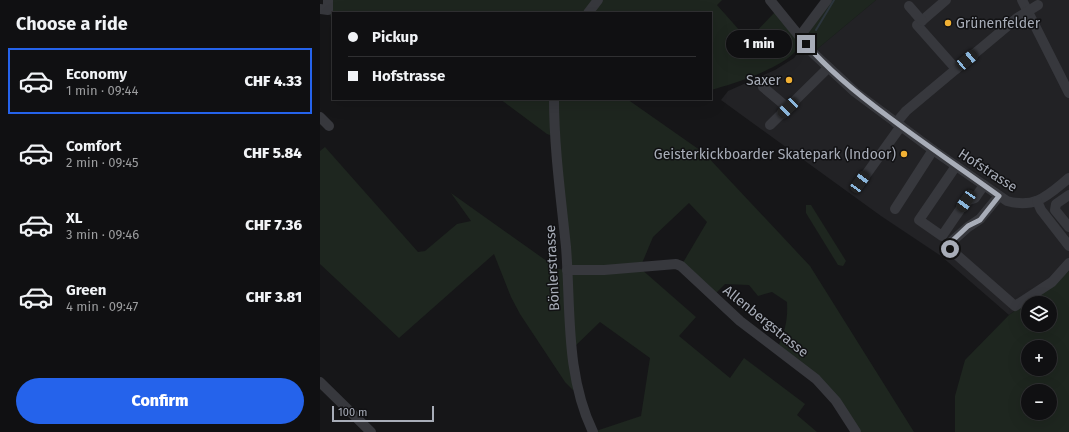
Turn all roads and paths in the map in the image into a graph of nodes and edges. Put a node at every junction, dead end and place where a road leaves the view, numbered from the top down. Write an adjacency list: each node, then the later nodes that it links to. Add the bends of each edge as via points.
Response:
1 (328, 0): 9 (street, via 328,10)
2 (598, 0): 11 (street)
3 (770, 0): 13 (street, Hofstrasse)
4 (827, 0): 13 (street)
5 (946, 0): 12 (street)
6 (1022, 0): 10 (street)
7 (1038, 5): 10 (street)
8 (909, 6): 12 (street)
9 (320, 9)
10 (1027, 10): 15 (street); 17 (street)
11 (589, 12)
12 (922, 21): 15 (street, via 917,25)
13 (800, 36): 14 (street, Hofstrasse)
14 (828, 68): 19 (street); 22 (street, Hofstrasse)
15 (956, 69): 22 (street, via 906,111)
16 (763, 87): 19 (street)
17 (1069, 93)
18 (554, 100): 37 (street, Bönlerstrasse)
19 (788, 108): 21 (street)
20 (320, 117): 23 (street)
21 (770, 125)
22 (899, 125): 24 (street, Hofstrasse); 27 (street)
23 (329, 126)
24 (933, 150): 25 (street, Hofstrasse); 32 (street)
25 (956, 166): 28 (street, Hofstrasse); 28 (street, via 919,220 942,236 966,201 975,198)
26 (1069, 178): 31 (street, Hofstrasse)
27 (860, 182)
28 (984, 185): 30 (street, Hofstrasse)
29 (1069, 195): 33 (street, via 1056,204 1055,210)
30 (999, 196): 31 (street, Hofstrasse, via 1016,204); 36 (street, via 980,220 968,226 950,243 950,249 1014,306 1052,282)
31 (1037, 201): 34 (street)
32 (895, 209)
33 (1067, 225): 34 (street)
34 (1056, 230): 35 (street)
35 (1069, 246)
36 (1069, 263)
37 (567, 270): 40 (street, Bönlerstrasse, via 568,315 574,366 581,402); 41 (street, Allenbergstrasse, via 604,270 676,264 681,266 740,322 816,378)
38 (320, 382): 39 (street)
39 (371, 432)
40 (593, 432)
41 (856, 432)

